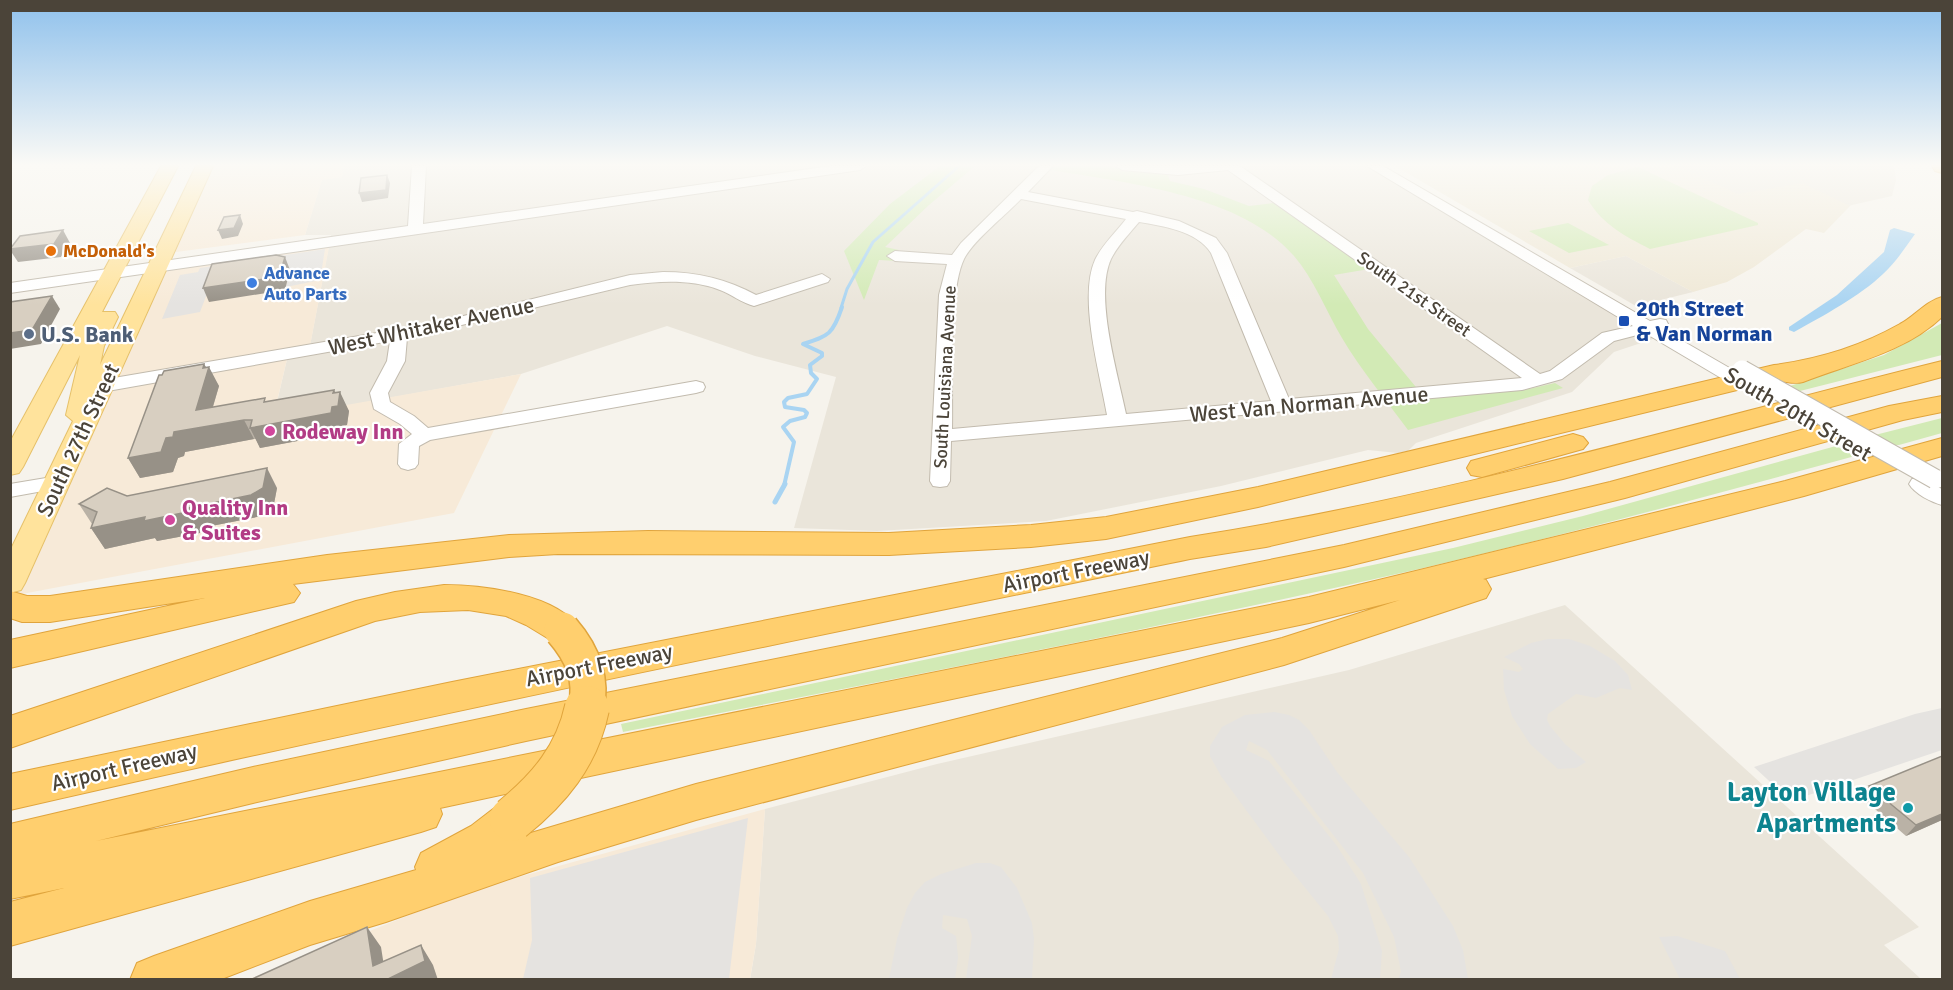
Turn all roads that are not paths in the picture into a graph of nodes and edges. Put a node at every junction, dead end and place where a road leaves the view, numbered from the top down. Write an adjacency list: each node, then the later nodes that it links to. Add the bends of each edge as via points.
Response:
1 (155, 212): 15 (main road, South 27th Street)
2 (167, 212): 15 (main road)
3 (174, 212): 15 (main road, South 27th Street)
4 (416, 212): 12 (street)
5 (514, 212): 12 (street)
6 (999, 212): 14 (street, South Louisiana Avenue)
7 (1121, 212): 11 (street)
8 (1295, 212): 25 (street, South 21st Street)
9 (1454, 212): 20 (street, South 20th Street)
10 (1464, 212): 20 (street, South 20th Street)
11 (1137, 215): 29 (street, via 1174,224 1210,241 1219,253); 30 (street, via 1103,261 1097,288)
12 (415, 226): 15 (street)
13 (895, 256): 14 (street)
14 (956, 260): 33 (street, South Louisiana Avenue, via 946,295)
15 (138, 265): 17 (street); 18 (street); 26 (main road, South 27th Street); 35 (main road, via 93,346); 37 (main road, South 27th Street)
16 (822, 279): 21 (street, West Whitaker Avenue, via 754,301 710,280 646,278)
17 (10, 280)
18 (10, 288)
19 (1942, 304): 22 (highway, via 1884,342)
20 (1653, 326): 24 (street, South 20th Street); 25 (street, West Van Norman Avenue, via 1601,341 1564,371)
21 (399, 335): 26 (street, West Whitaker Avenue); 32 (street, via 396,361 379,393 381,405)
22 (1811, 368): 43 (highway, via 1774,373 1258,497 1106,528 889,544 648,542); 44 (highway, via 1545,451 1262,522)
23 (1942, 369): 44 (highway, via 1563,470 1266,536)
24 (1735, 372): 31 (street, South 20th Street, bridge); 40 (street, South 20th Street)
25 (1538, 381): 29 (street, West Van Norman Avenue)
26 (102, 386): 35 (main road, South 27th Street)
27 (696, 387): 32 (street)
28 (1942, 404): 31 (highway)
29 (1283, 407): 30 (street, West Van Norman Avenue)
30 (1118, 421): 33 (street, West Van Norman Avenue)
31 (1843, 428): 40 (street, South 20th Street, bridge); 51 (highway, via 1614,491 1344,556 417,749)
32 (424, 435): 36 (street, via 409,444)
33 (943, 436): 38 (street, South Louisiana Avenue)
34 (1942, 447): 42 (highway)
35 (71, 454): 39 (main road, South 27th Street)
36 (408, 464)
37 (10, 466)
38 (940, 481)
39 (58, 482): 41 (street); 45 (main road, South 27th Street)
40 (1935, 486)
41 (10, 491)
42 (1607, 537): 48 (highway, via 1309,610); 53 (highway, via 1604,549 1284,651 696,802)
43 (509, 546): 46 (highway, via 327,567 50,609 22,609); 47 (highway)
44 (1190, 548): 50 (highway, Airport Freeway, via 539,677)
45 (10, 583)
46 (10, 603)
47 (10, 654)
48 (766, 723): 52 (highway); 54 (highway, via 695,751 472,800)
49 (10, 732): 53 (highway, bridge, via 336,621 403,602 451,596 497,600 527,609 562,630 581,651 586,665 587,710 576,743 537,798 487,840 447,863)
50 (10, 792)
51 (10, 843)
52 (10, 879)
53 (310, 922): 55 (highway)
54 (10, 924)
55 (154, 980)

